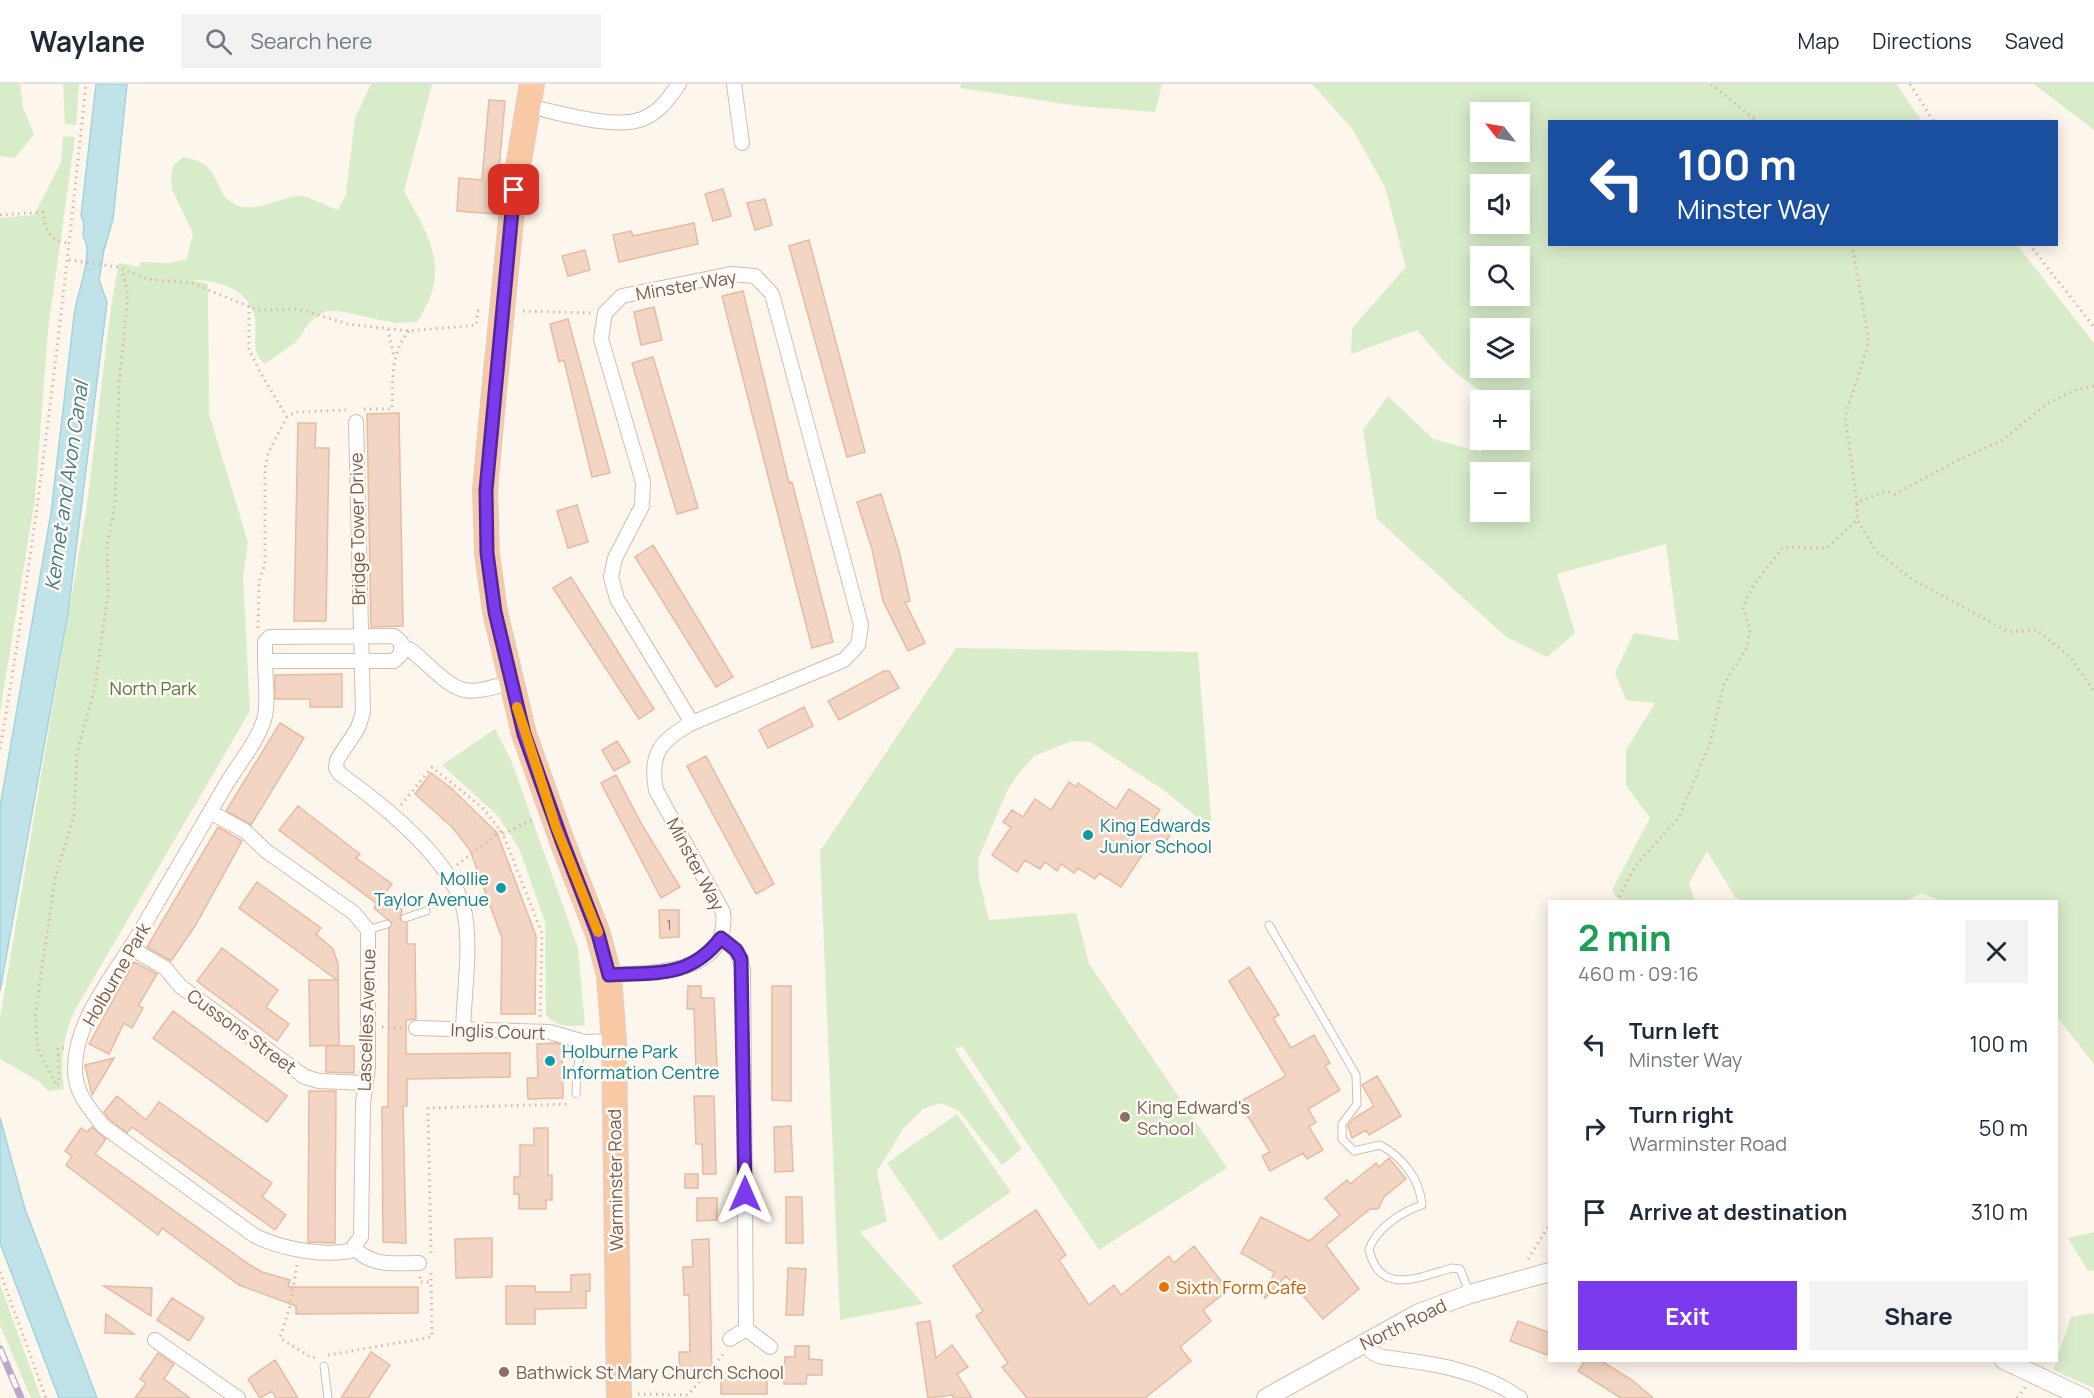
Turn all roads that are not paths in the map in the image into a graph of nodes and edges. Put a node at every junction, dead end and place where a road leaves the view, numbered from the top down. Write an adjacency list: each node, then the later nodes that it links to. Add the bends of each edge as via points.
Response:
1 (679, 84): 3 (street, via 662,106 642,119 618,123)
2 (734, 84): 4 (street)
3 (529, 95): 10 (highway, Warminster Road, via 514,190 486,501 487,553 495,612)
4 (742, 143)
5 (356, 422): 6 (street, Bridge Tower Drive)
6 (360, 636): 7 (street, via 394,636 401,642); 8 (street); 9 (street, Holburne Park, via 270,637 265,642)
7 (400, 647): 8 (street, via 399,658 394,661); 10 (street, via 412,651 463,691)
8 (361, 660): 9 (street); 22 (street, via 362,720 336,768 394,814 447,874 465,914)
9 (265, 661): 12 (street, Holburne Park, via 264,718)
10 (511, 682): 20 (highway, Warminster Road, via 524,734 598,934)
11 (692, 723): 11 (street, Minster Way, via 617,599 610,578 615,558 642,506 643,482 601,339 605,313 622,296 731,274 755,276 772,294 861,625 858,645 844,660); 18 (street, Minster Way, via 670,735 657,752 653,771 656,790 723,912)
12 (210, 812): 17 (street, Lascelles Avenue, via 245,831 266,851 354,913); 19 (street, Holburne Park)
13 (426, 911): 14 (lane)
14 (405, 918)
15 (387, 924): 17 (lane)
16 (1269, 925): 30 (lane, via 1356,1074 1358,1104 1342,1124 1342,1139 1354,1151 1380,1145 1389,1149 1420,1189 1422,1205 1400,1215 1381,1232 1369,1249 1372,1261 1388,1279 1404,1281 1460,1269)
17 (368, 930): 25 (street, Lascelles Avenue)
18 (721, 938): 20 (street, Minster Way, via 712,950 677,971); 31 (street, via 736,950 743,969)
19 (130, 948): 25 (street, Cussons Street, via 165,969 180,986 305,1077); 27 (street, Holburne Park, via 91,1012 77,1050 75,1071 87,1106 103,1126 268,1242 345,1252)
20 (609, 975): 23 (highway, Warminster Road)
21 (416, 1028): 22 (street, Inglis Court)
22 (463, 1029): 24 (street, Inglis Court, via 540,1031)
23 (614, 1041): 24 (street, Inglis Court); 38 (highway, Warminster Road)
24 (584, 1042): 26 (lane)
25 (366, 1083): 27 (street, Lascelles Avenue)
26 (576, 1094)
27 (358, 1242): 28 (street, via 363,1258 375,1262)
28 (427, 1264)
29 (1548, 1272): 30 (street, North Road)
30 (1470, 1294): 34 (street, North Road, via 1419,1313)
31 (746, 1329): 32 (street); 35 (street)
32 (730, 1339)
33 (155, 1340): 39 (street)
34 (1364, 1343): 41 (street, North Road); 42 (street, via 1382,1357 1446,1365 1479,1376)
35 (770, 1347)
36 (2008, 1362): 43 (street)
37 (324, 1366): 40 (lane)
38 (619, 1396)
39 (238, 1398)
40 (328, 1398)
41 (1266, 1398)
42 (1520, 1398)
43 (2084, 1398)

